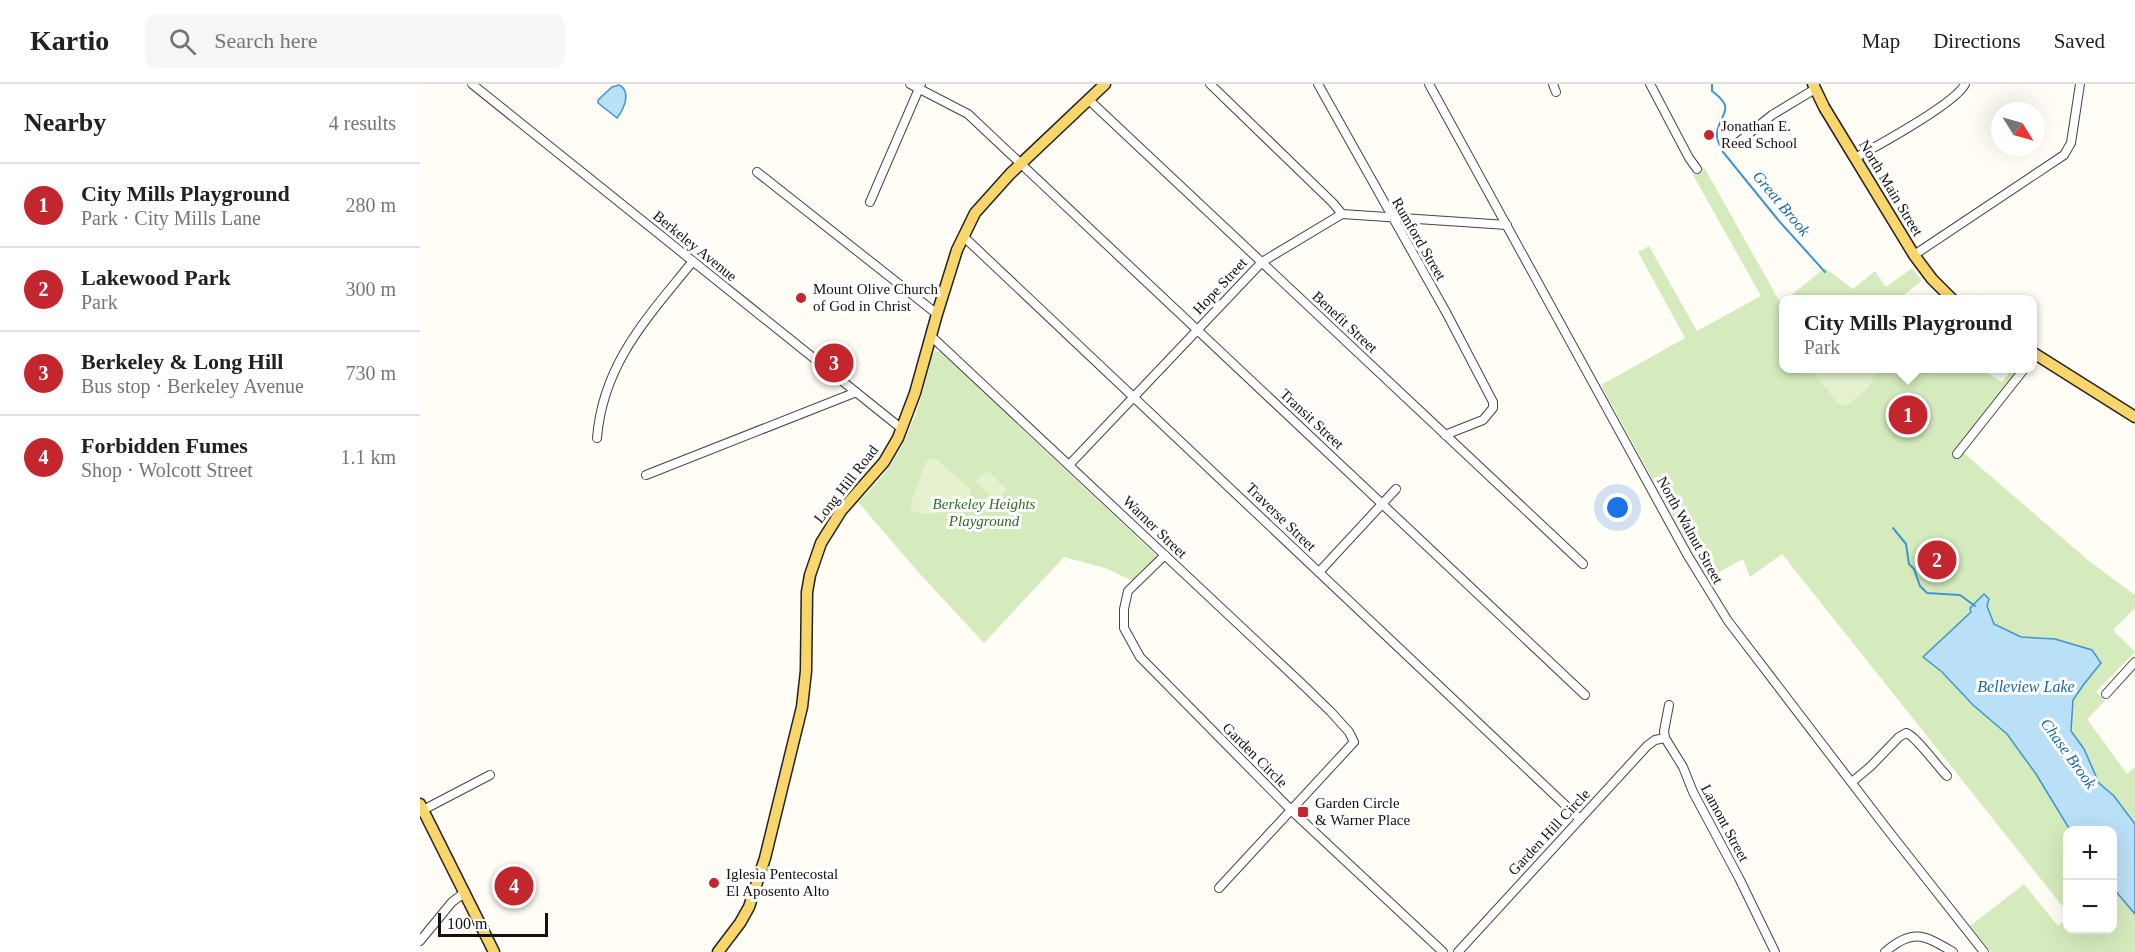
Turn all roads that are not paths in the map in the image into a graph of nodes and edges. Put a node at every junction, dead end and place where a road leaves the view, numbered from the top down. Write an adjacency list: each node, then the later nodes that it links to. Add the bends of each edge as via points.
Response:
1 (472, 84): 24 (street, Berkeley Avenue)
2 (910, 84): 10 (street, Transit Street)
3 (1105, 84): 12 (main road, Long Hill Road)
4 (1210, 84): 19 (street)
5 (1318, 84): 20 (street, Rumford Street)
6 (1430, 84): 21 (street, North Walnut Street)
7 (1650, 84): 16 (street)
8 (1965, 84): 14 (street, via 1923,118)
9 (2080, 84): 23 (street, via 2070,146 2064,155)
10 (921, 86): 15 (street, Transit Street, via 968,114); 18 (street)
11 (1814, 86): 13 (street); 14 (main road, North Main Street)
12 (1089, 99): 15 (main road, Long Hill Road); 25 (street, Benefit Street)
13 (1735, 145)
14 (1855, 158): 23 (main road, North Main Street)
15 (1021, 163): 22 (main road, Long Hill Road, via 982,204); 28 (street, Transit Street)
16 (1697, 169)
17 (757, 172): 27 (street)
18 (870, 202)
19 (1342, 214): 20 (street); 25 (street, Hope Street)
20 (1391, 218): 21 (street); 36 (street, Rumford Street, via 1493,402 1483,420)
21 (1507, 225): 53 (street, North Walnut Street, via 1705,585 1728,621)
22 (963, 236): 27 (main road, Long Hill Road); 33 (street, Traverse Street)
23 (1914, 255): 26 (main road, North Main Street)
24 (693, 261): 32 (street, Berkeley Avenue); 37 (street, via 634,334 621,357 605,396)
25 (1262, 262): 28 (street, Hope Street); 36 (street, Benefit Street)
26 (1948, 295)
27 (937, 314): 29 (main road, Long Hill Road)
28 (1197, 330): 33 (street, Hope Street); 42 (street, Transit Street)
29 (931, 336): 35 (main road, Long Hill Road); 39 (street, Warner Street)
30 (2037, 356): 34 (main road)
31 (2022, 373): 38 (street)
32 (854, 393): 35 (street, Berkeley Avenue); 40 (street)
33 (1135, 397): 39 (street, Hope Street); 45 (street, Traverse Street)
34 (2135, 417)
35 (902, 429): 61 (main road, Long Hill Road, via 884,462 841,511 818,552 807,592 805,679 794,741 756,891 740,923)
36 (1445, 435): 44 (street, Benefit Street)
37 (597, 438)
38 (1957, 454)
39 (1070, 464): 43 (street, Warner Street)
40 (646, 475)
41 (1396, 489): 42 (street)
42 (1382, 504): 45 (street); 48 (street, Transit Street)
43 (1165, 555): 55 (street, Garden Circle, via 1128,591 1124,628 1144,662); 55 (street, Warner Street, via 1331,712 1354,742)
44 (1583, 564)
45 (1319, 572): 56 (street, Traverse Street)
46 (2135, 662): 47 (street)
47 (2106, 693)
48 (1585, 694)
49 (1669, 705): 50 (street)
50 (1665, 738): 56 (street, Garden Hill Circle, via 1647,746); 64 (street, Lamont Street)
51 (490, 775): 54 (street)
52 (1947, 776): 53 (street, via 1908,733)
53 (1852, 782): 67 (street, North Walnut Street)
54 (421, 807): 58 (main road)
55 (1292, 811): 57 (street); 62 (street, Garden Circle)
56 (1580, 819): 63 (street, Garden Hill Circle)
57 (1220, 888)
58 (464, 893): 59 (street); 60 (main road)
59 (420, 941)
60 (494, 952)
61 (718, 952)
62 (1443, 952)
63 (1458, 952)
64 (1775, 952)
65 (1885, 952): 66 (street, via 1901,939 1917,936)
66 (1953, 952)
67 (1984, 952)

